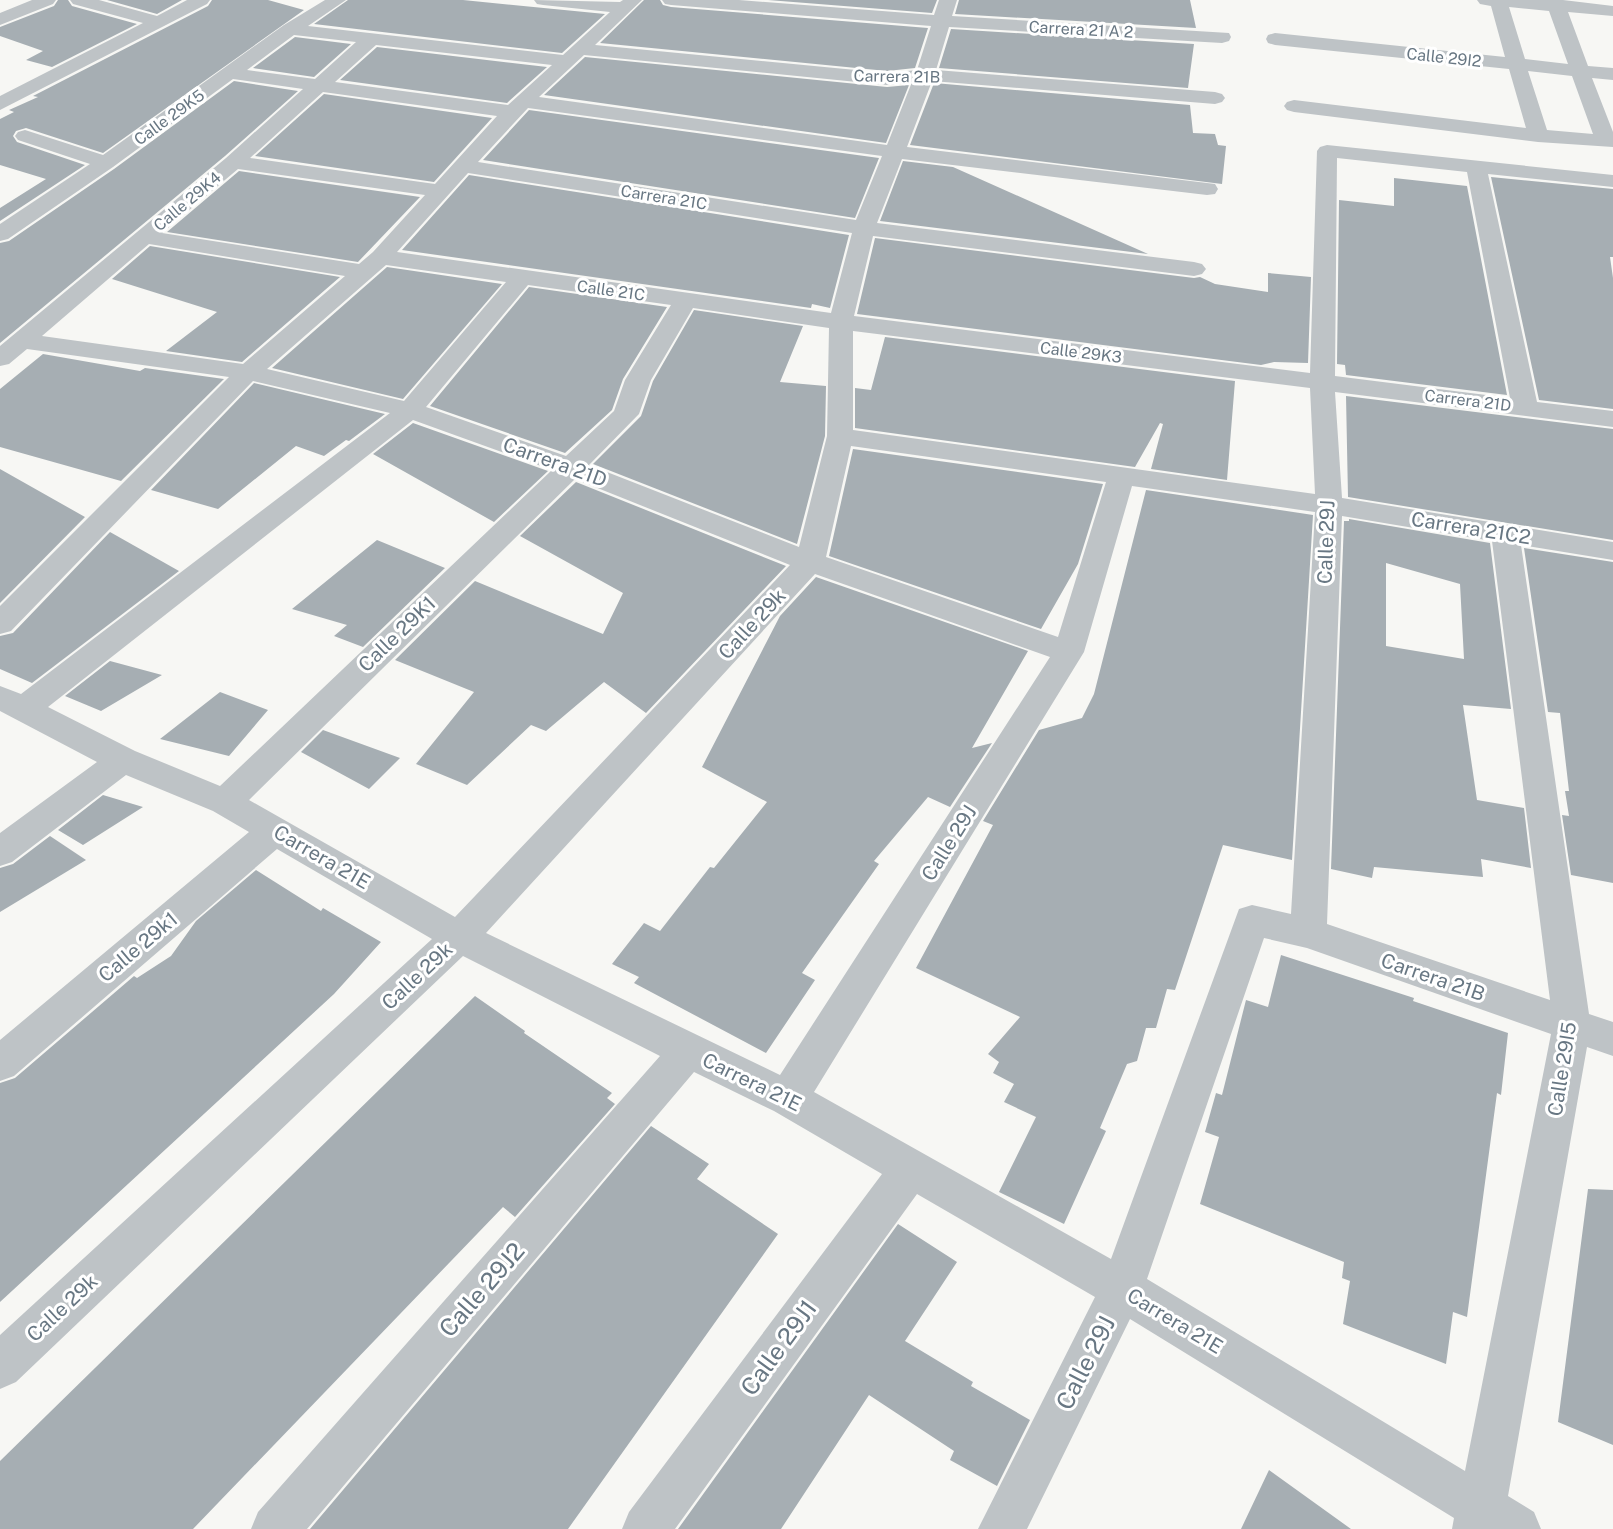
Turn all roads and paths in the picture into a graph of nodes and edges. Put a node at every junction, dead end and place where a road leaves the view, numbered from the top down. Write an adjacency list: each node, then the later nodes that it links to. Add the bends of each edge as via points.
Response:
1 (47, 0): 13 (street)
2 (79, 0): 14 (street)
3 (201, 0): 14 (street)
4 (308, 0): 8 (street)
5 (543, 0): 10 (street)
6 (671, 0): 11 (street, Carrera 21 A 2)
7 (1494, 0): 9 (street); 20 (street)
8 (334, 2): 15 (street, Calle 29K5)
9 (1556, 3): 12 (street); 21 (street)
10 (628, 4): 19 (street)
11 (944, 11): 16 (street, Carrera 21 A 2); 24 (street)
12 (1613, 11)
13 (0, 20)
14 (159, 22): 27 (street)
15 (290, 29): 18 (street, Carrera 21B); 22 (street, Calle 29K5)
16 (1222, 37)
17 (1275, 39): 20 (street, Calle 29I2)
18 (370, 40): 19 (street, Carrera 21B); 25 (street, Calle 29K4)
19 (573, 55): 24 (street, Carrera 21B, via 887,80); 28 (street)
20 (1515, 64): 21 (street, Calle 29I2); 31 (street)
21 (1579, 71): 23 (street, Calle 29I2); 32 (street)
22 (230, 73): 25 (street); 35 (street, Calle 29K5)
23 (1613, 74)
24 (925, 75): 26 (street, Carrera 21B); 33 (street)
25 (318, 86): 28 (street); 34 (street, Calle 29K4)
26 (1215, 98)
27 (0, 104)
28 (518, 106): 33 (street); 36 (street)
29 (1294, 106): 31 (street)
30 (25, 136): 35 (street)
31 (1538, 136): 32 (street)
32 (1609, 141)
33 (895, 152): 39 (street); 41 (street)
34 (233, 162): 40 (street); 43 (street, Calle 29K4)
35 (106, 163): 42 (street, Calle 29K5)
36 (463, 166): 40 (street); 41 (street, Carrera 21C)
37 (1476, 166): 38 (street); 52 (street, Calle 29J, via 1327,151); 53 (street)
38 (1613, 181)
39 (1207, 189)
40 (440, 191): 44 (street)
41 (864, 228): 45 (street, Carrera 21C); 48 (street)
42 (0, 234)
43 (145, 237): 44 (street, Calle 21C); 49 (street, Calle 29K4)
44 (372, 265): 46 (street, Calle 21C); 51 (street)
45 (1194, 269)
46 (522, 277): 47 (street, Calle 21C); 54 (street)
47 (686, 300): 48 (street, Calle 21C); 57 (street, Calle 29K1, via 638,380 626,414)
48 (841, 322): 52 (street, Calle 29K3); 56 (street)
49 (22, 341): 50 (street, Calle 29K4); 51 (street, Carrera 21D)
50 (0, 359)
51 (248, 372): 54 (street, Carrera 21D); 63 (street)
52 (1322, 381): 53 (street, Carrera 21D); 59 (street, Calle 29J)
53 (1525, 407): 55 (street, Carrera 21D)
54 (410, 410): 57 (street, Carrera 21D); 65 (street)
55 (1613, 419)
56 (840, 436): 58 (street, Carrera 21C2); 62 (street)
57 (570, 467): 62 (street, Carrera 21D); 67 (street, Calle 29K1)
58 (1121, 476): 59 (street, Carrera 21C2); 64 (street, Calle 29J)
59 (1329, 505): 60 (street, Carrera 21C2); 71 (street, Calle 29J)
60 (1505, 534): 61 (street, Carrera 21C2); 73 (street, Calle 29I5)
61 (1613, 551)
62 (810, 562): 64 (street, Carrera 21D); 72 (street, Calle 29k)
63 (0, 624)
64 (1069, 652): 77 (street, Calle 29J)
65 (12, 703): 66 (street, Carrera 21E)
66 (123, 760): 67 (street, Carrera 21E); 69 (street)
67 (225, 802): 68 (street, Carrera 21E)
68 (275, 830): 72 (street, Carrera 21E); 76 (street, Calle 29k1)
69 (0, 852)
70 (1252, 920): 71 (street, Carrera 21B); 79 (street, Calle 29J)
71 (1308, 933): 73 (street, Carrera 21B)
72 (459, 936): 75 (street, Carrera 21E); 80 (street, Calle 29k)
73 (1572, 1025): 74 (street, Carrera 21B); 81 (street, Calle 29I5)
74 (1613, 1039)
75 (688, 1051): 77 (street, Carrera 21E); 82 (street, Calle 29J2)
76 (0, 1064)
77 (788, 1098): 78 (street, Carrera 21E)
78 (912, 1167): 79 (street, Carrera 21E); 83 (street, Calle 29J1)
79 (1122, 1289): 81 (street, Carrera 21E); 84 (street, Calle 29J)
80 (0, 1366)
81 (1491, 1522)
82 (275, 1529)
83 (646, 1529)
84 (1002, 1529)

